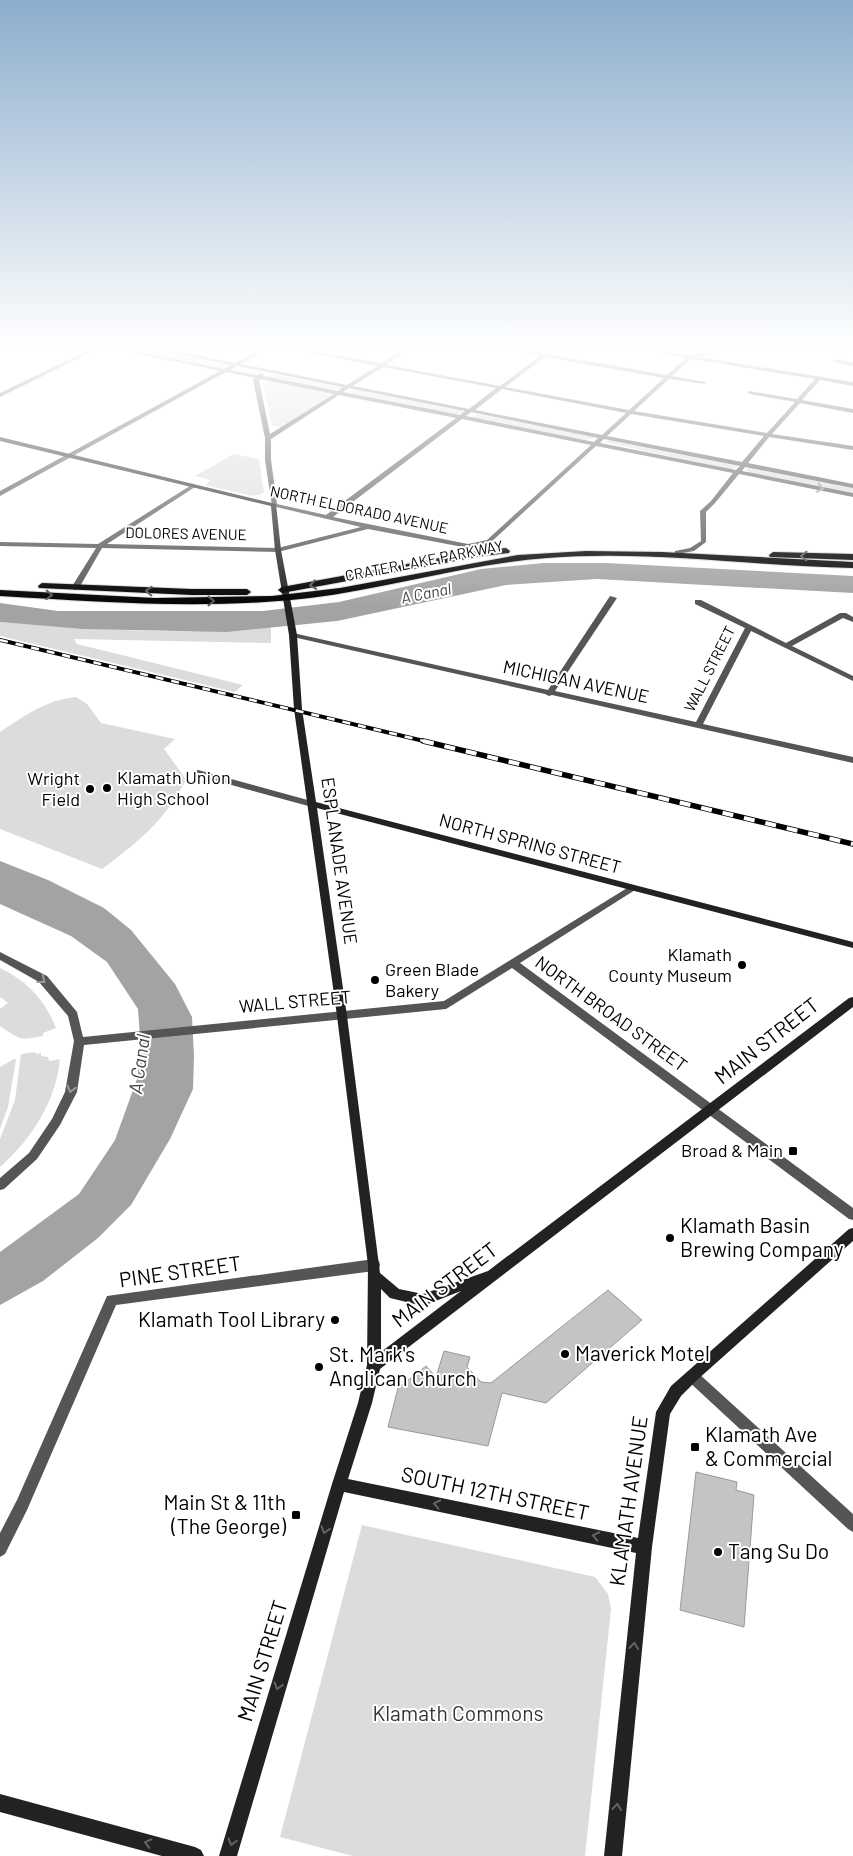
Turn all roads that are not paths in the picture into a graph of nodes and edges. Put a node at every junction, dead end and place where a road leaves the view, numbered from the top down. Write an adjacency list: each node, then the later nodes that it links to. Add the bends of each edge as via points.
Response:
1 (109, 436): 11 (street)
2 (272, 436): 7 (street)
3 (437, 436): 19 (street)
4 (551, 436): 9 (street)
5 (604, 436): 9 (street); 12 (street)
6 (766, 436): 10 (street); 12 (street)
7 (268, 438): 18 (street, ESPLANADE AVENUE)
8 (0, 439): 11 (street, NORTH ELDORADO AVENUE)
9 (594, 444): 13 (street); 20 (street, NORTH ELDORADO AVENUE, via 489,541 479,545 468,546)
10 (853, 448)
11 (72, 456): 14 (street, NORTH ELDORADO AVENUE); 16 (street)
12 (744, 464): 13 (street); 15 (street)
13 (738, 472): 17 (street, one-way to 17); 24 (street, via 703,511 704,541 699,548)
14 (193, 486): 18 (street, NORTH ELDORADO AVENUE); 22 (street)
15 (853, 486)
16 (0, 494)
17 (853, 495)
18 (274, 505): 19 (street, NORTH ELDORADO AVENUE); 23 (street, ESPLANADE AVENUE)
19 (328, 517): 20 (street, NORTH ELDORADO AVENUE)
20 (369, 527): 23 (street, DOLORES AVENUE)
21 (0, 544): 22 (street, DOLORES AVENUE)
22 (101, 545): 23 (street, DOLORES AVENUE); 28 (street)
23 (278, 550): 30 (street, ESPLANADE AVENUE)
24 (677, 552): 25 (main road, CRATER LAKE PARKWAY, one-way to 24); 30 (main road, CRATER LAKE PARKWAY, one-way to 30, via 563,546 483,553)
25 (853, 557)
26 (853, 566): 30 (main road, CRATER LAKE PARKWAY, via 598,552 500,559 336,592)
27 (0, 584): 28 (main road, CRATER LAKE PARKWAY)
28 (75, 588): 30 (main road, CRATER LAKE PARKWAY, one-way to 28)
29 (0, 592): 30 (main road, CRATER LAKE PARKWAY, one-way to 30, via 213,602)
30 (287, 598): 35 (street, ESPLANADE AVENUE)
31 (613, 598): 38 (street)
32 (698, 602): 34 (street)
33 (853, 620): 36 (street, via 843,615)
34 (748, 627): 36 (street); 39 (street, WALL STREET)
35 (292, 631): 38 (street, MICHIGAN AVENUE); 42 (street, ESPLANADE AVENUE, via 298,709)
36 (785, 646): 37 (street)
37 (853, 679)
38 (550, 694): 39 (street, MICHIGAN AVENUE)
39 (699, 724): 40 (street, MICHIGAN AVENUE)
40 (853, 760)
41 (198, 773): 42 (street, NORTH SPRING STREET)
42 (312, 804): 43 (street, NORTH SPRING STREET); 48 (street, ESPLANADE AVENUE)
43 (632, 888): 44 (street, NORTH SPRING STREET); 46 (street, WALL STREET)
44 (853, 945)
45 (0, 956): 49 (street, one-way to 49, via 44,979 73,1015)
46 (514, 964): 48 (street, WALL STREET, via 446,1005); 50 (street, NORTH BROAD STREET)
47 (853, 1001): 50 (street, MAIN STREET)
48 (342, 1016): 49 (street, WALL STREET); 54 (street, ESPLANADE AVENUE)
49 (79, 1041): 51 (street, one-way to 51, via 71,1092 56,1122 33,1156)
50 (712, 1110): 52 (street, NORTH BROAD STREET); 55 (street, MAIN STREET)
51 (0, 1185)
52 (853, 1214)
53 (853, 1233): 57 (street, KLAMATH AVENUE)
54 (374, 1270): 55 (street, via 395,1294 423,1300); 56 (street, ESPLANADE AVENUE); 61 (street, PINE STREET, via 112,1300)
55 (497, 1272): 56 (street, MAIN STREET)
56 (374, 1365): 58 (street, MAIN STREET)
57 (692, 1376): 59 (street); 60 (street, KLAMATH AVENUE, via 676,1391 663,1412)
58 (339, 1484): 60 (street, SOUTH 12TH STREET, one-way to 58); 64 (street, MAIN STREET, one-way to 64)
59 (853, 1524)
60 (644, 1547): 65 (street, KLAMATH AVENUE, one-way to 60)
61 (0, 1549)
62 (0, 1803): 63 (street, one-way to 62)
63 (195, 1856)
64 (228, 1856)
65 (613, 1856)

